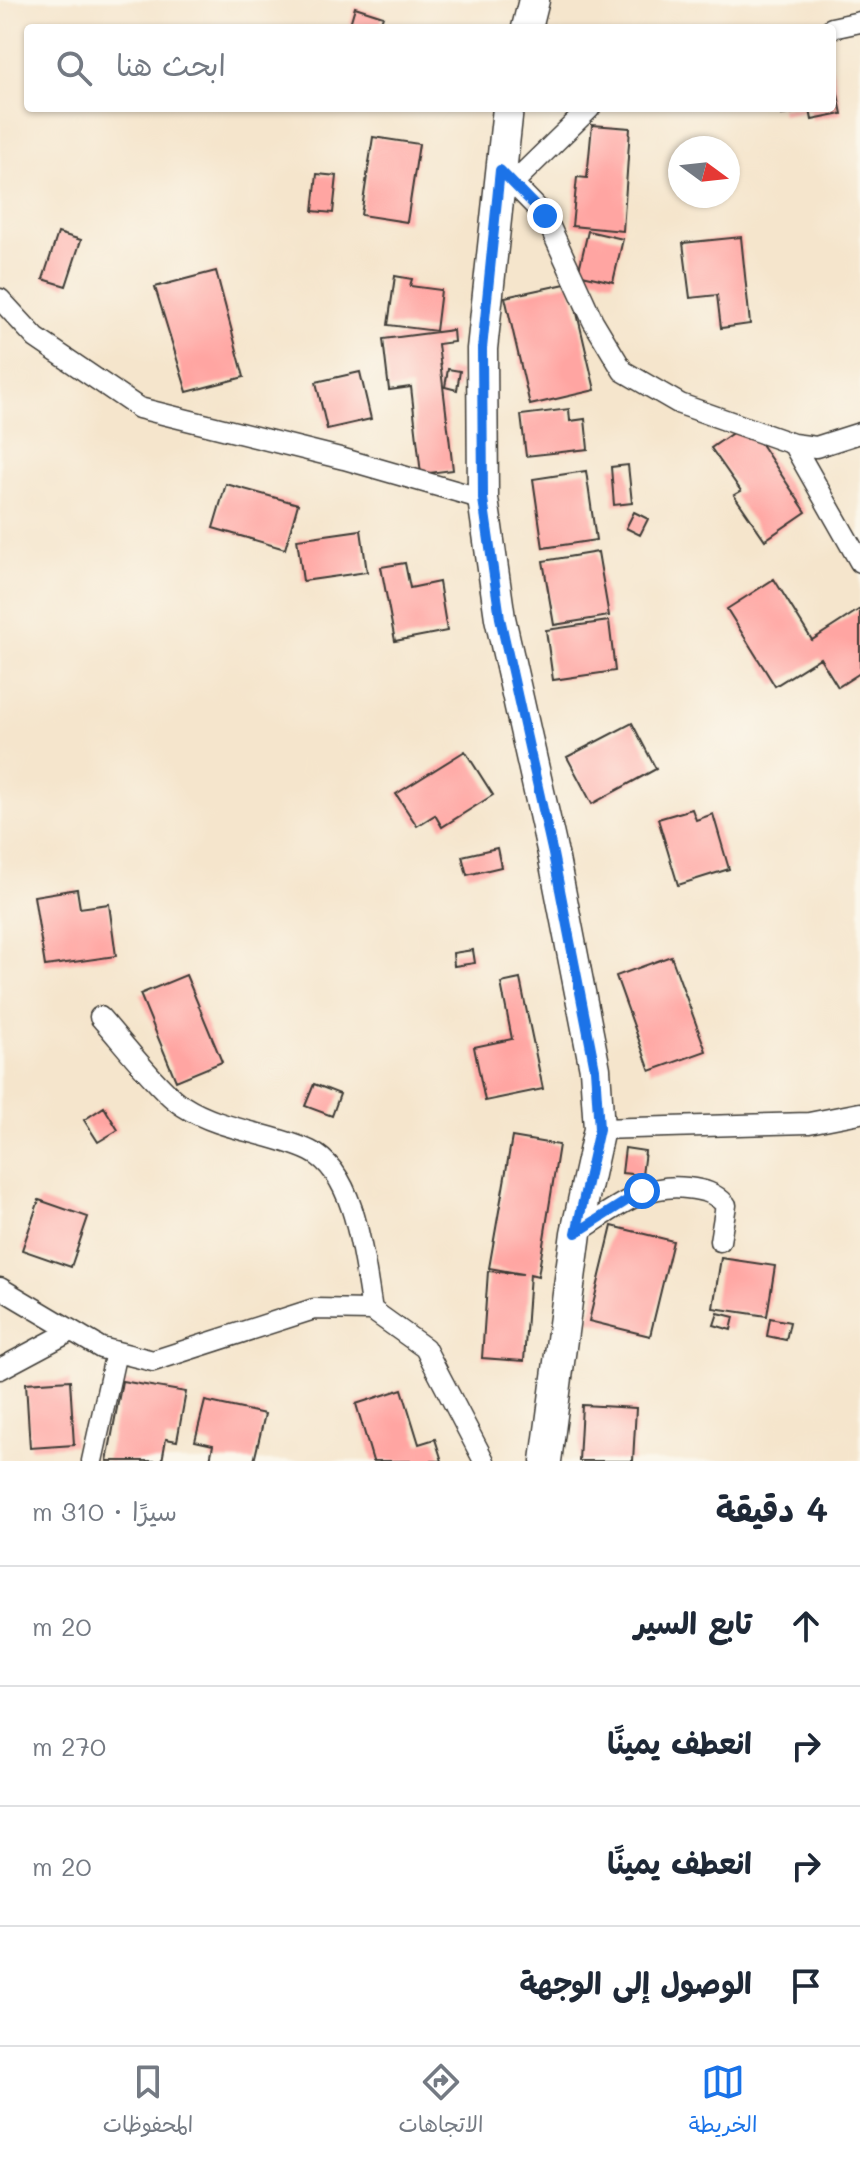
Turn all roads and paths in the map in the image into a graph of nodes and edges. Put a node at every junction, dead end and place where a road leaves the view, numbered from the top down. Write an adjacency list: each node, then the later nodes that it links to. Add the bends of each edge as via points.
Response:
1 (534, 0): 3 (main road)
2 (860, 22): 4 (street)
3 (528, 24)
4 (836, 27)
5 (508, 112): 7 (main road)
6 (585, 112): 7 (street)
7 (506, 176): 10 (street, via 545,216 593,321 623,371 680,404); 11 (main road, via 482,349)
8 (0, 299): 11 (street, via 36,338 139,408)
9 (860, 433): 10 (street, via 816,447)
10 (793, 444): 12 (street)
11 (483, 499): 15 (main road, via 500,618 595,1069)
12 (860, 562)
13 (100, 1017): 19 (street, via 181,1106 240,1131 311,1151 337,1173 358,1230)
14 (860, 1113): 15 (street, via 809,1123)
15 (599, 1129): 16 (main road)
16 (576, 1233): 17 (street, via 642,1191 669,1185 716,1195 726,1205); 25 (main road)
17 (720, 1241)
18 (0, 1288): 20 (street)
19 (372, 1310): 21 (street, via 314,1309 153,1361); 24 (street, via 425,1348)
20 (71, 1331): 21 (street); 22 (street)
21 (116, 1352): 23 (street)
22 (0, 1369)
23 (92, 1461)
24 (484, 1461)
25 (546, 1461)

